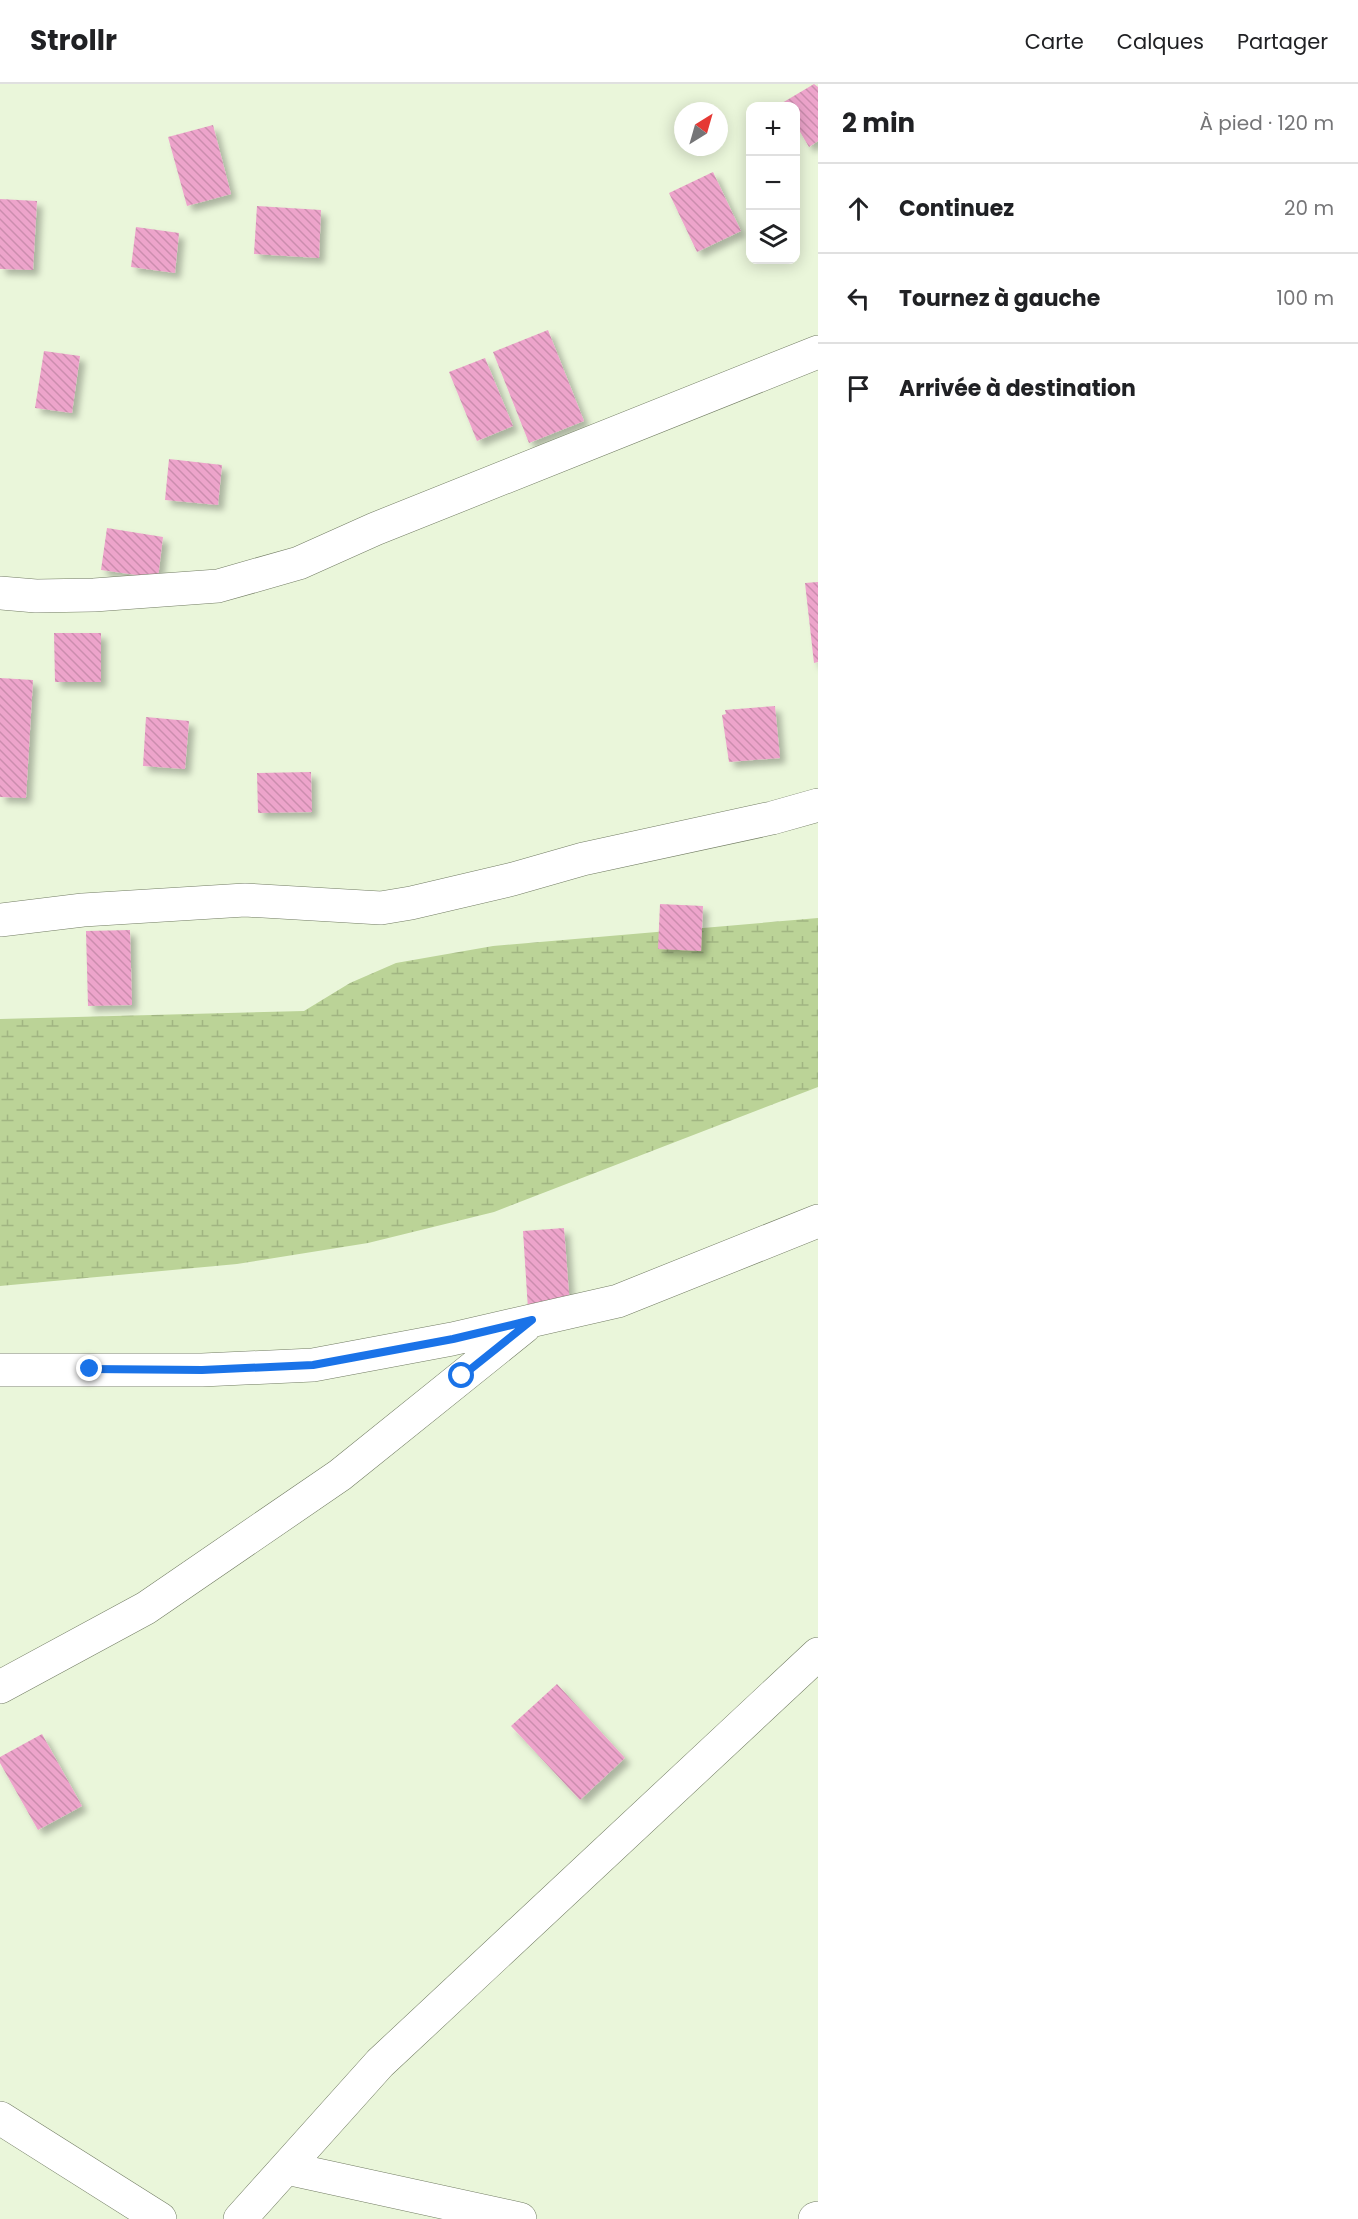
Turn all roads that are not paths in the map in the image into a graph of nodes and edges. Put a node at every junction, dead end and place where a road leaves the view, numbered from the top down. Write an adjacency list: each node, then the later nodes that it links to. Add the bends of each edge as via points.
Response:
1 (818, 352): 2 (street, via 299,563 218,586 94,595)
2 (0, 593)
3 (818, 805): 4 (street, via 381,908 245,900 83,910)
4 (0, 920)
5 (818, 1221): 6 (street, via 618,1301)
6 (532, 1320): 7 (street, via 313,1365 202,1370); 9 (street, via 340,1475 146,1608)
7 (0, 1370)
8 (818, 1654): 11 (street, via 380,2063)
9 (0, 1687)
10 (0, 2118): 12 (street)
11 (286, 2168): 13 (street); 14 (street)
12 (160, 2219)
13 (240, 2219)
14 (520, 2219)

